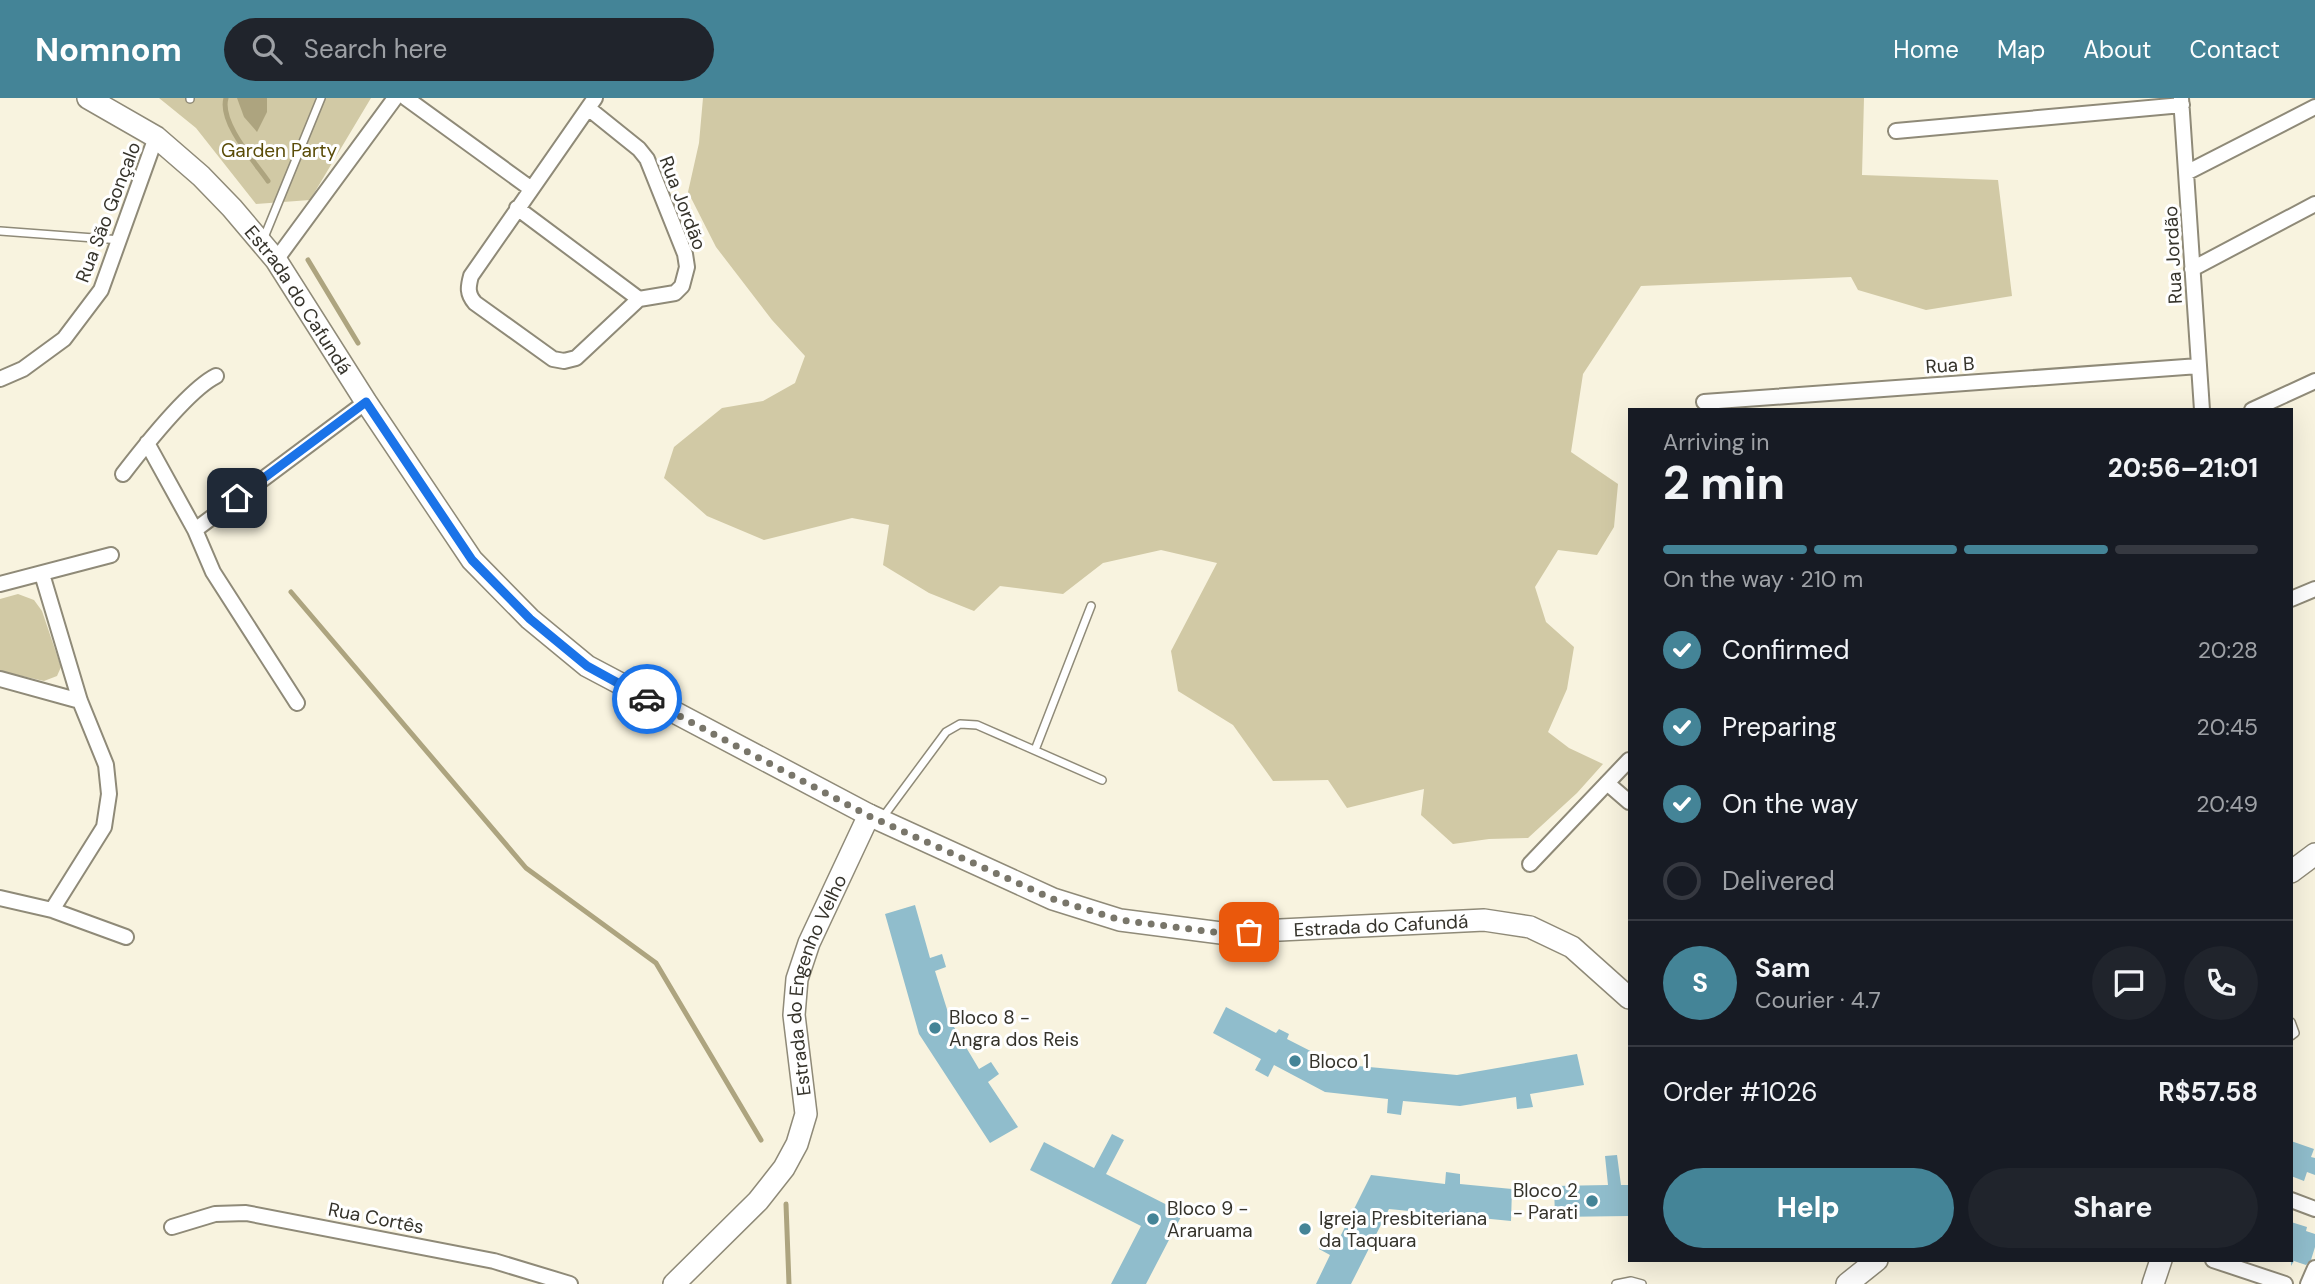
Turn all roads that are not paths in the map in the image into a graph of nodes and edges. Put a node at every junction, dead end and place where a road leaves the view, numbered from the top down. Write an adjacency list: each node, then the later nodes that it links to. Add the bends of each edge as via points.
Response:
1 (321, 98): 16 (lane)
2 (395, 98): 17 (street)
3 (406, 98): 11 (street)
4 (94, 99): 9 (main road, Estrada do Cafundá)
5 (2181, 102): 8 (street); 10 (street, Rua Jordão)
6 (591, 103): 11 (street, Rua Jordão); 19 (street, Rua Jordão, via 647,159 685,254 687,267 675,293)
7 (2315, 107): 10 (street)
8 (1896, 131)
9 (156, 137): 15 (street, Rua São Gonçalo); 16 (main road, Estrada do Cafundá, via 224,200)
10 (2188, 172): 18 (street, Rua Jordão)
11 (530, 188): 13 (street, Rua Jordão)
12 (2315, 204): 18 (street)
13 (517, 208): 19 (street); 19 (street, Rua Jordão, via 471,275 468,287 474,303 553,359 564,361 576,358)
14 (0, 231): 15 (lane)
15 (121, 240): 22 (street, Rua São Gonçalo, via 101,290 64,339 23,369)
16 (261, 243): 17 (main road, Estrada do Cafundá)
17 (275, 260): 24 (main road, Estrada do Cafundá)
18 (2192, 270): 20 (street, Rua Jordão)
19 (639, 299)
20 (2199, 366): 25 (street, Rua B); 26 (street, Rua Jordão)
21 (216, 376): 28 (street)
22 (0, 379)
23 (2315, 381): 27 (street)
24 (366, 402): 30 (street); 45 (main road, Estrada do Cafundá, via 472,560 530,619 587,666)
25 (1704, 402)
26 (2202, 408)
27 (2256, 408)
28 (147, 443): 29 (street); 30 (street)
29 (123, 474)
30 (195, 530): 39 (street, via 213,572)
31 (111, 555): 32 (street)
32 (42, 574): 33 (street); 38 (street)
33 (0, 584)
34 (2315, 589): 35 (street)
35 (2293, 598)
36 (1091, 606): 40 (lane)
37 (0, 679): 38 (street)
38 (80, 701): 50 (street, via 106,765 109,794 104,827)
39 (297, 703)
40 (1035, 750): 42 (lane); 45 (lane, via 977,725 960,724 946,732)
41 (1628, 761): 43 (street)
42 (1102, 780)
43 (1607, 783): 44 (street); 47 (street)
44 (1628, 801)
45 (875, 818): 52 (main road, Estrada do Cafundá, via 1053,899 1120,920 1221,933 1484,920 1530,927 1572,947); 61 (main road, Estrada do Engenho Velho, via 809,943 797,979 794,1016 806,1114 797,1144 758,1201)
46 (2315, 855): 48 (main road)
47 (1530, 864)
48 (2293, 871)
49 (0, 898): 50 (street)
50 (52, 910): 51 (street)
51 (126, 937)
52 (1628, 997)
53 (2293, 1201): 54 (street)
54 (2315, 1209)
55 (172, 1227): 60 (street, Rua Cortês, via 215,1214 246,1213 494,1261)
56 (1874, 1262): 64 (main road)
57 (2160, 1262): 65 (main road)
58 (2219, 1262): 66 (street)
59 (2315, 1268): 67 (street)
60 (570, 1284)
61 (674, 1284)
62 (1616, 1284): 63 (lane)
63 (1642, 1284)
64 (1847, 1284)
65 (2153, 1284)
66 (2285, 1284)
67 (2308, 1284)

